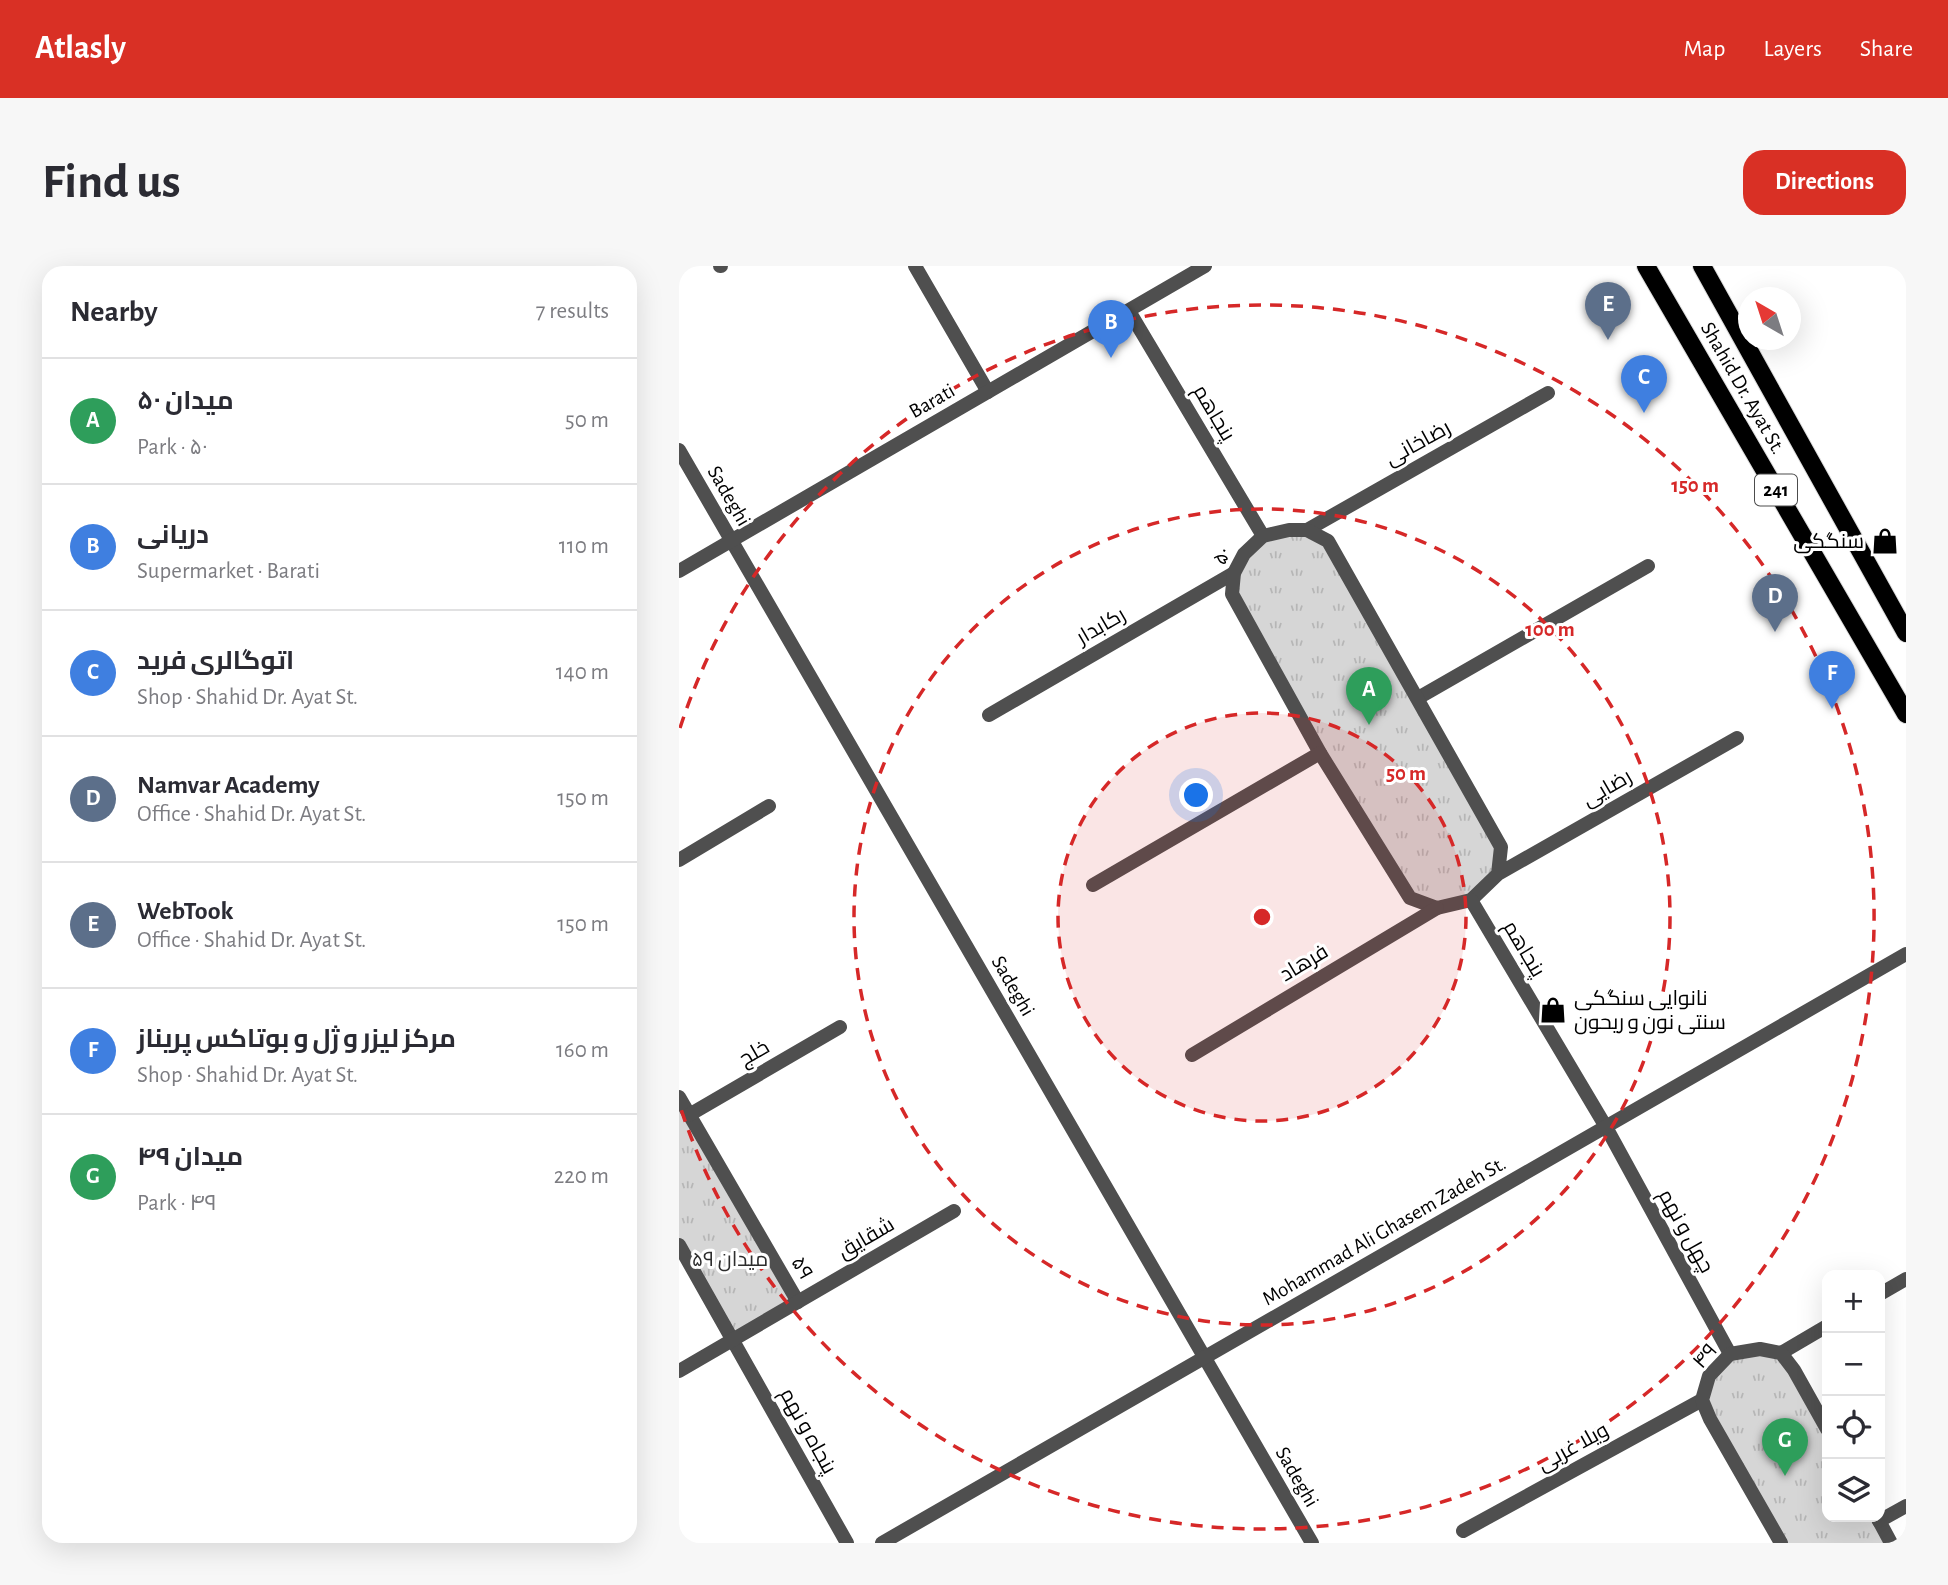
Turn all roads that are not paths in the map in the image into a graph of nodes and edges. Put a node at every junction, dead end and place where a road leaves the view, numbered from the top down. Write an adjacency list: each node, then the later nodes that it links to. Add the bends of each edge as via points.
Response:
1 (915, 266): 6 (street)
2 (1205, 266): 5 (street, Barati)
3 (1647, 266): 17 (main road, Shahid Dr. Ayat St. / 241)
4 (1702, 266): 15 (main road, Shahid Dr. Ayat St. / 241)
5 (1129, 311): 6 (street, Barati); 10 (street, پنجاهم)
6 (988, 392): 11 (street, Barati)
7 (1548, 393): 9 (street, رضاخانی)
8 (679, 450): 11 (street, Sadeghi)
9 (1307, 530): 10 (street); 16 (street, via 1328,541)
10 (1263, 536): 14 (street, ۵۰, via 1244,554)
11 (731, 541): 13 (street, Barati); 42 (street, Sadeghi)
12 (1648, 566): 16 (street)
13 (679, 571)
14 (1234, 573): 18 (street, رکابدار); 20 (street, ۵۰, via 1232,594)
15 (1906, 633)
16 (1418, 698): 23 (street, via 1501,847)
17 (1906, 714)
18 (989, 715)
19 (1737, 738): 23 (street, رضایی)
20 (1320, 753): 24 (street); 26 (street, ۵۰, via 1410,898)
21 (769, 806): 22 (street)
22 (679, 860)
23 (1498, 874): 25 (street)
24 (1093, 885)
25 (1471, 900): 26 (street); 32 (street, پنجاهم)
26 (1437, 908): 29 (street, فرهاد)
27 (1906, 954): 32 (street, Mohammad Ali Ghasem Zadeh St.)
28 (840, 1027): 31 (street, خلج)
29 (1192, 1055)
30 (679, 1097): 31 (street, ۵۹)
31 (689, 1115): 37 (street, ۵۹)
32 (1606, 1127): 41 (street, چهل و نهم); 42 (street, Mohammad Ali Ghasem Zadeh St.)
33 (954, 1211): 37 (street, شقایق)
34 (679, 1245): 39 (street)
35 (1906, 1279): 36 (street)
36 (1885, 1291)
37 (798, 1302): 39 (street, ۵۹)
38 (1822, 1329): 40 (street)
39 (734, 1340): 43 (street, ۵۹); 50 (street, پنجاه و نهم)
40 (1781, 1353): 41 (street, ۴۹, via 1760,1349); 45 (street)
41 (1730, 1354): 44 (street, ۴۹, via 1709,1376)
42 (1204, 1358): 51 (street, Mohammad Ali Ghasem Zadeh St.); 52 (street, Sadeghi)
43 (679, 1371)
44 (1703, 1400): 49 (street, ویلا غربی); 53 (street, ۴۹)
45 (1822, 1420)
46 (1906, 1506): 47 (street)
47 (1885, 1516)
48 (1880, 1522): 54 (street)
49 (1463, 1531)
50 (847, 1543)
51 (882, 1543)
52 (1312, 1543)
53 (1781, 1543)
54 (1891, 1543)

